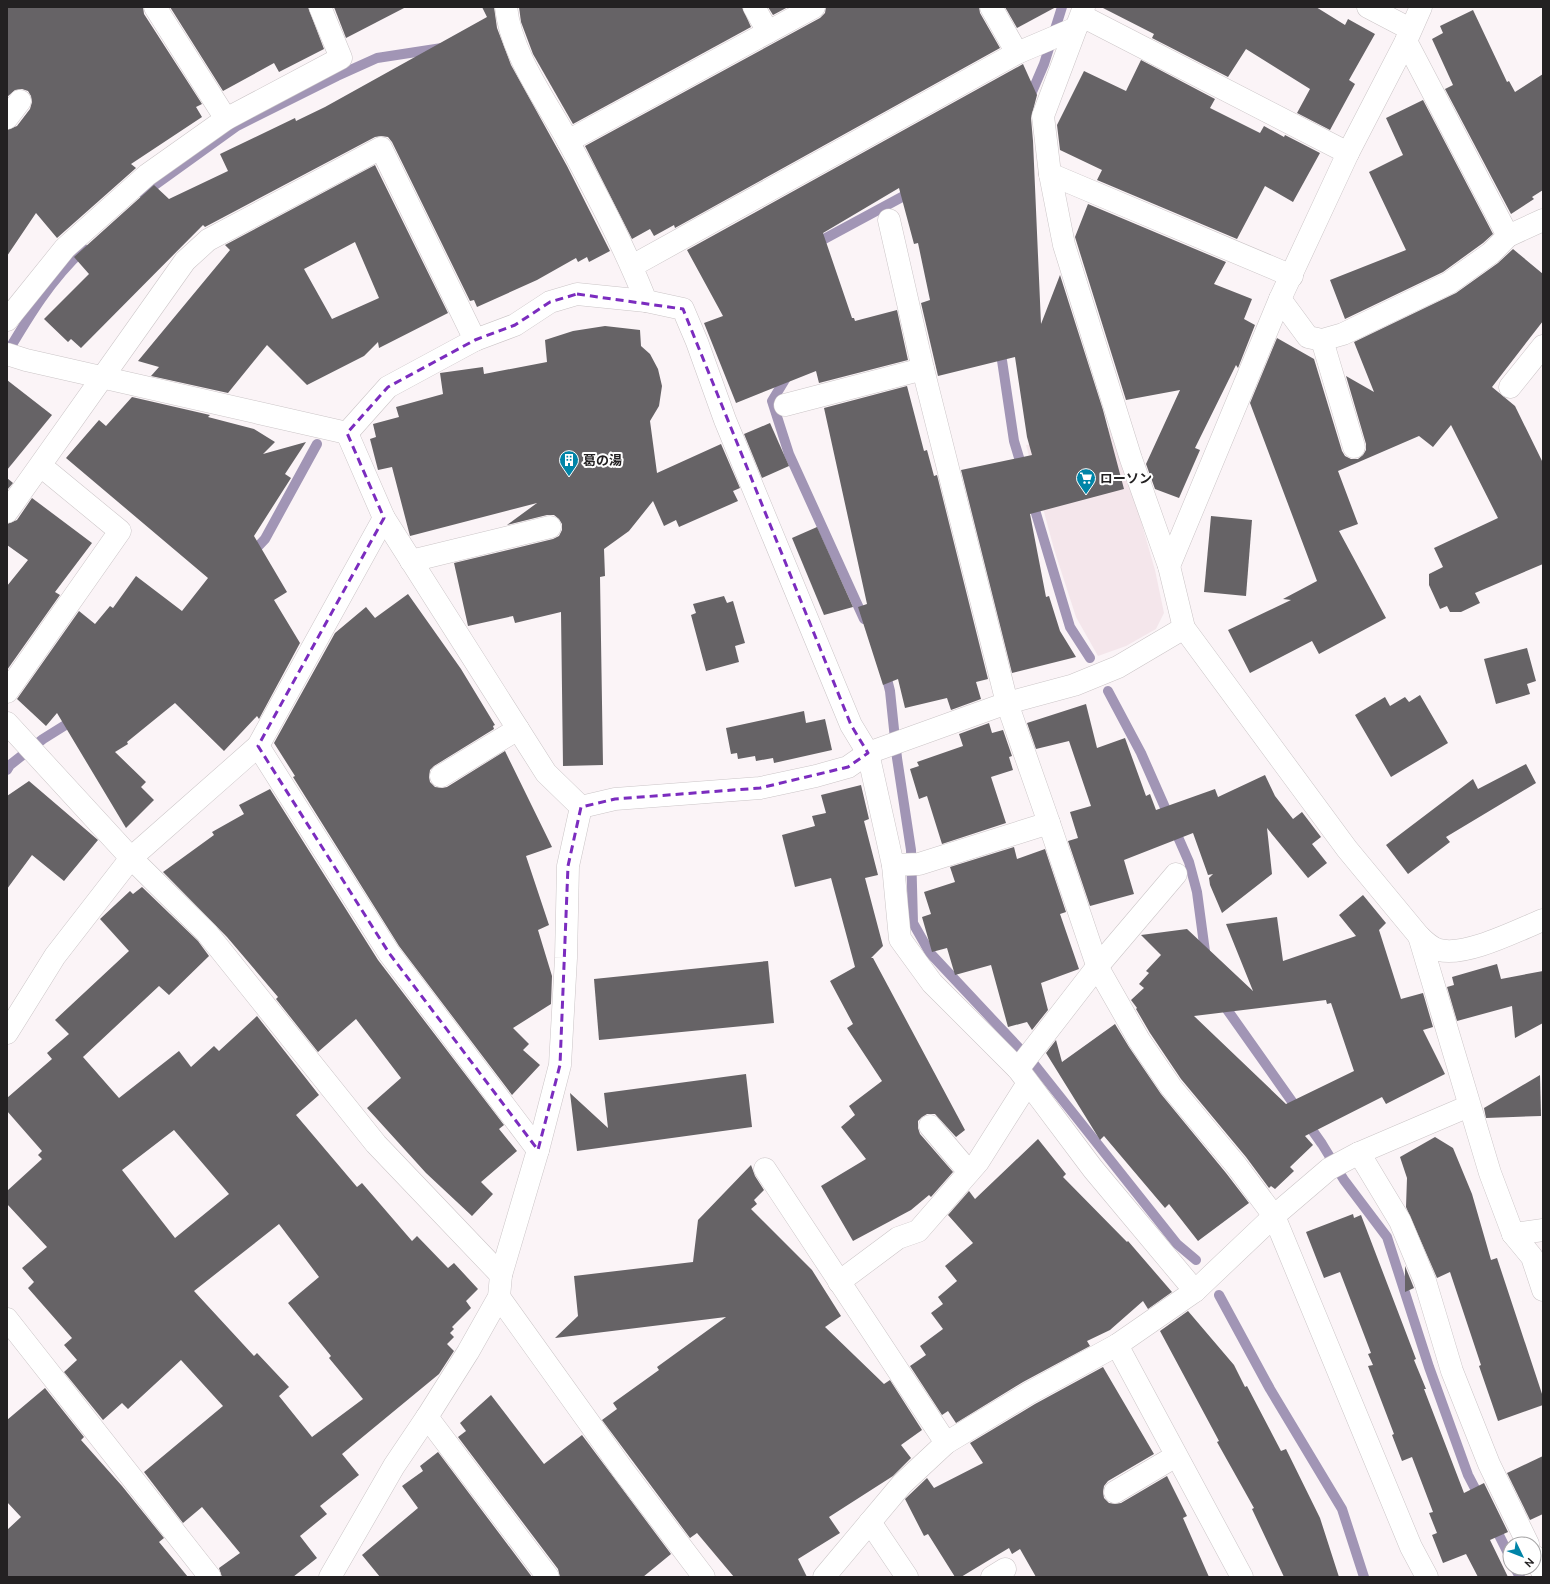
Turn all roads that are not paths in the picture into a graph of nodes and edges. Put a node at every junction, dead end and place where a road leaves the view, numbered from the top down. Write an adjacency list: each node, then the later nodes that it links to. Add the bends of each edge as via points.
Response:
1 (155, 7): 15 (street)
2 (320, 7): 15 (street, via 341,58)
3 (754, 7): 10 (street)
4 (814, 7): 10 (street)
5 (990, 7): 12 (street)
6 (1368, 7): 11 (street)
7 (1421, 7): 11 (street)
8 (507, 16): 16 (street, via 516,48)
9 (1078, 20): 12 (street); 17 (street); 18 (street, via 1043,116)
10 (768, 32): 16 (street)
11 (1408, 35): 17 (street); 21 (street)
12 (1017, 53): 22 (street)
13 (20, 101): 14 (street)
14 (7, 118)
15 (226, 119): 26 (street, via 147,175 65,248)
16 (568, 141): 22 (street)
17 (1348, 153): 23 (street)
18 (1050, 174): 23 (street); 42 (street, via 1064,245 1131,459)
19 (889, 220): 31 (street)
20 (1543, 221): 21 (street)
21 (1508, 236): 28 (street, via 1449,283 1343,334)
22 (632, 266): 25 (street)
23 (1292, 276): 24 (street)
24 (1280, 299): 28 (street, via 1308,337); 42 (street)
25 (646, 301): 27 (street, via 577,294 550,302 515,325); 49 (street, via 683,309 725,420 851,725)
26 (7, 320)
27 (475, 340): 32 (street, via 381,148 208,240 185,261); 35 (street, via 388,387)
28 (1322, 340): 36 (street)
29 (1543, 346): 33 (street)
30 (16, 357): 32 (street)
31 (923, 369): 34 (street); 45 (street)
32 (102, 378): 35 (street); 37 (street)
33 (1510, 387)
34 (785, 405)
35 (347, 433): 39 (street)
36 (1354, 447)
37 (41, 466): 38 (street); 44 (street, via 120,531)
38 (7, 512)
39 (384, 518): 41 (street); 48 (street)
40 (550, 527): 41 (street)
41 (411, 561): 47 (street)
42 (1168, 566): 43 (street)
43 (1184, 628): 45 (street, via 1118,667 1074,685); 57 (street, via 1348,849)
44 (7, 692)
45 (1006, 703): 49 (street); 52 (street)
46 (7, 723): 53 (street)
47 (518, 729): 50 (street); 51 (street, via 546,773)
48 (258, 746): 53 (street); 63 (street, via 389,953)
49 (868, 753): 51 (street, via 848,767 760,788 615,799); 54 (street)
50 (441, 776)
51 (581, 807): 63 (street, via 568,866 560,1065)
52 (1049, 823): 54 (street); 58 (street)
53 (131, 858): 59 (street, via 55,956); 70 (street, via 207,933 376,1144)
54 (906, 865): 60 (street, via 900,939 932,983)
55 (1176, 874): 58 (street)
56 (1543, 920): 57 (street, via 1461,951 1438,950)
57 (1419, 936): 61 (street)
58 (1097, 966): 60 (street); 67 (street, via 1139,1040 1171,1087 1236,1165)
59 (7, 1033)
60 (1023, 1076): 66 (street, via 978,1162); 73 (street, via 1094,1169)
61 (1469, 1106): 64 (street); 69 (street)
62 (930, 1126): 66 (street)
63 (538, 1150): 70 (street)
64 (1345, 1161): 67 (street); 82 (street, via 1400,1221 1425,1281 1455,1378 1489,1464)
65 (765, 1169): 71 (street)
66 (969, 1172): 71 (street, via 918,1231 898,1238)
67 (1274, 1216): 73 (street); 90 (street, via 1411,1546)
68 (1543, 1230): 69 (street)
69 (1512, 1234): 72 (street, via 1532,1257)
70 (501, 1275): 74 (street)
71 (839, 1282): 78 (street)
72 (1543, 1290)
73 (1195, 1291): 76 (street)
74 (498, 1297): 77 (street, via 468,1352); 86 (street)
75 (7, 1319): 83 (street)
76 (1117, 1345): 78 (street, via 1029,1393); 79 (street)
77 (427, 1417): 84 (street, via 394,1466); 85 (street)
78 (946, 1443): 81 (street, via 902,1484)
79 (1176, 1456): 80 (street); 89 (street)
80 (1115, 1492)
81 (870, 1522): 87 (street); 88 (street)
82 (1524, 1536)
83 (210, 1577)
84 (330, 1577)
85 (548, 1577)
86 (704, 1577)
87 (824, 1577)
88 (907, 1577)
89 (1242, 1577)
90 (1427, 1577)

